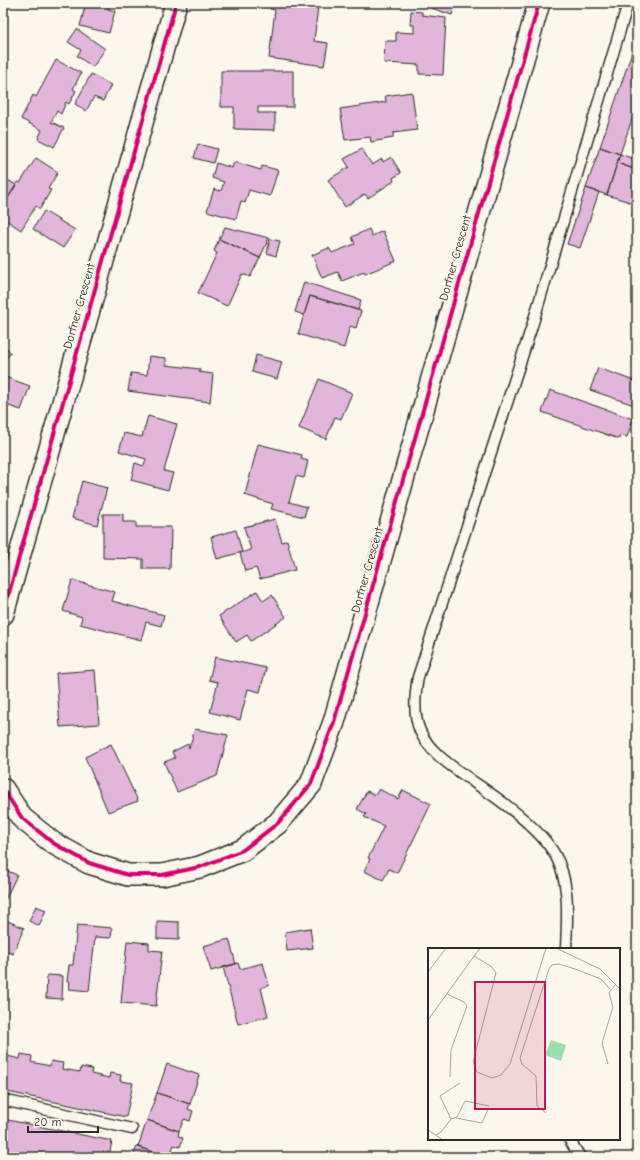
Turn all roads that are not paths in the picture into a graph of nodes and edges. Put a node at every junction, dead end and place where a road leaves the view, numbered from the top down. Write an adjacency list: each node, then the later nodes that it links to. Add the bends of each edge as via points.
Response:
1 (176, 3): 4 (street, Dorfner Crescent)
2 (539, 3): 5 (street, Dorfner Crescent, via 334,722 311,784 278,823 243,850 200,867 162,875 128,875 90,863 53,844 22,818)
3 (628, 3): 6 (lane, via 532,326 418,677 416,691 420,731 431,748 536,831 554,853 563,879 567,908)
4 (3, 614)
5 (3, 789)
6 (566, 948)
7 (3, 1100): 8 (lane)
8 (132, 1129)
9 (570, 1140): 10 (lane)
10 (580, 1157)

